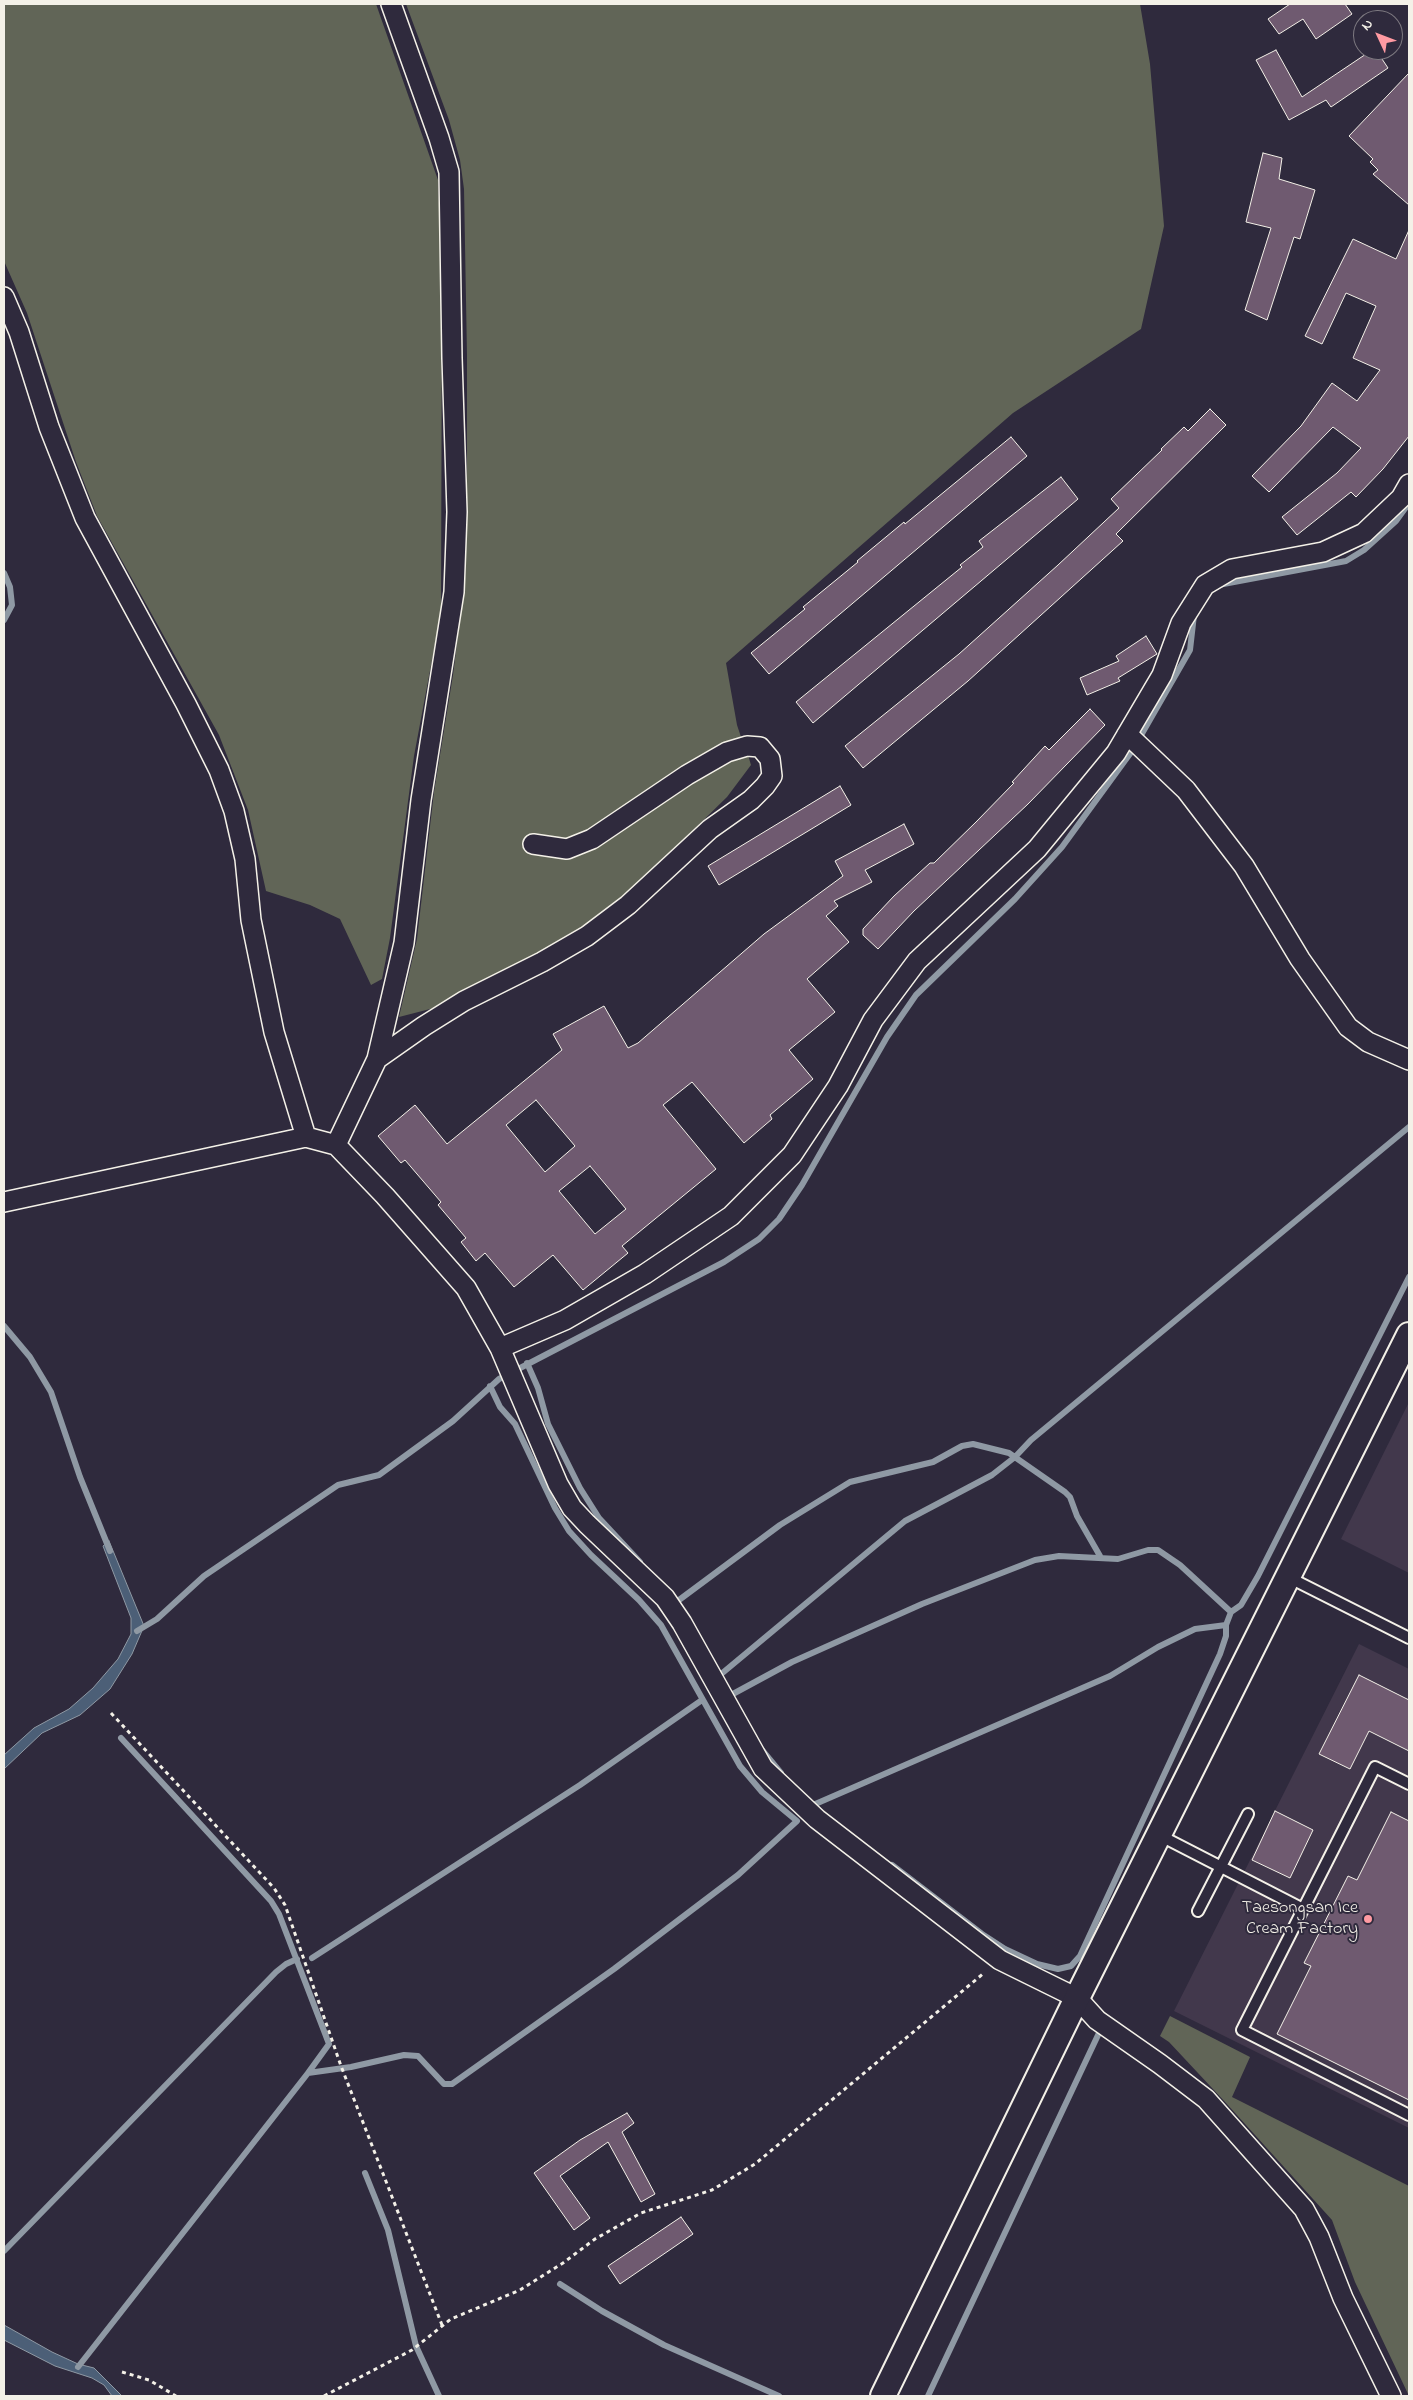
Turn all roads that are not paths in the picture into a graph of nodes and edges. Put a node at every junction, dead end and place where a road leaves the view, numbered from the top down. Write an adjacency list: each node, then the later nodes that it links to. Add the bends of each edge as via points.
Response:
1 (391, 4): 6 (street, via 449,172 457,512 454,592 421,800 404,943)
2 (4, 297): 8 (street, via 19,332 52,436 85,518 190,712 219,770 234,811 245,859 251,920 274,1032)
3 (1409, 484): 4 (street, via 1401,498 1364,533 1323,552 1232,569 1205,584 1181,623)
4 (1134, 739): 7 (street, via 1186,790 1244,866 1300,959 1348,1027 1368,1042); 12 (street, via 1116,753 1036,849 916,962 873,1020 838,1086 792,1155 731,1216 645,1274)
5 (533, 844): 6 (street, via 567,849 592,839 727,752 748,746 760,747 770,759 772,776 765,786 710,829 628,905 587,936 464,1001)
6 (376, 1060): 9 (street)
7 (1409, 1060)
8 (306, 1137): 9 (street); 10 (street)
9 (336, 1145): 12 (street, via 466,1288)
10 (4, 1202)
11 (1408, 1343): 13 (street)
12 (503, 1354): 21 (street, via 558,1484 572,1508 665,1598 763,1768 817,1819 1000,1960)
13 (1288, 1577): 14 (lane); 17 (street)
14 (1409, 1638)
15 (1409, 1784): 19 (lane, via 1375,1767)
16 (1248, 1814): 18 (lane)
17 (1159, 1835): 18 (lane); 21 (street)
18 (1221, 1867): 19 (lane); 20 (lane)
19 (1303, 1909): 22 (lane, via 1242,2030)
20 (1198, 1911)
21 (1077, 1998): 23 (street); 24 (street, via 1097,2020 1206,2099 1304,2209)
22 (1409, 2114)
23 (883, 2396)
24 (1391, 2396)

